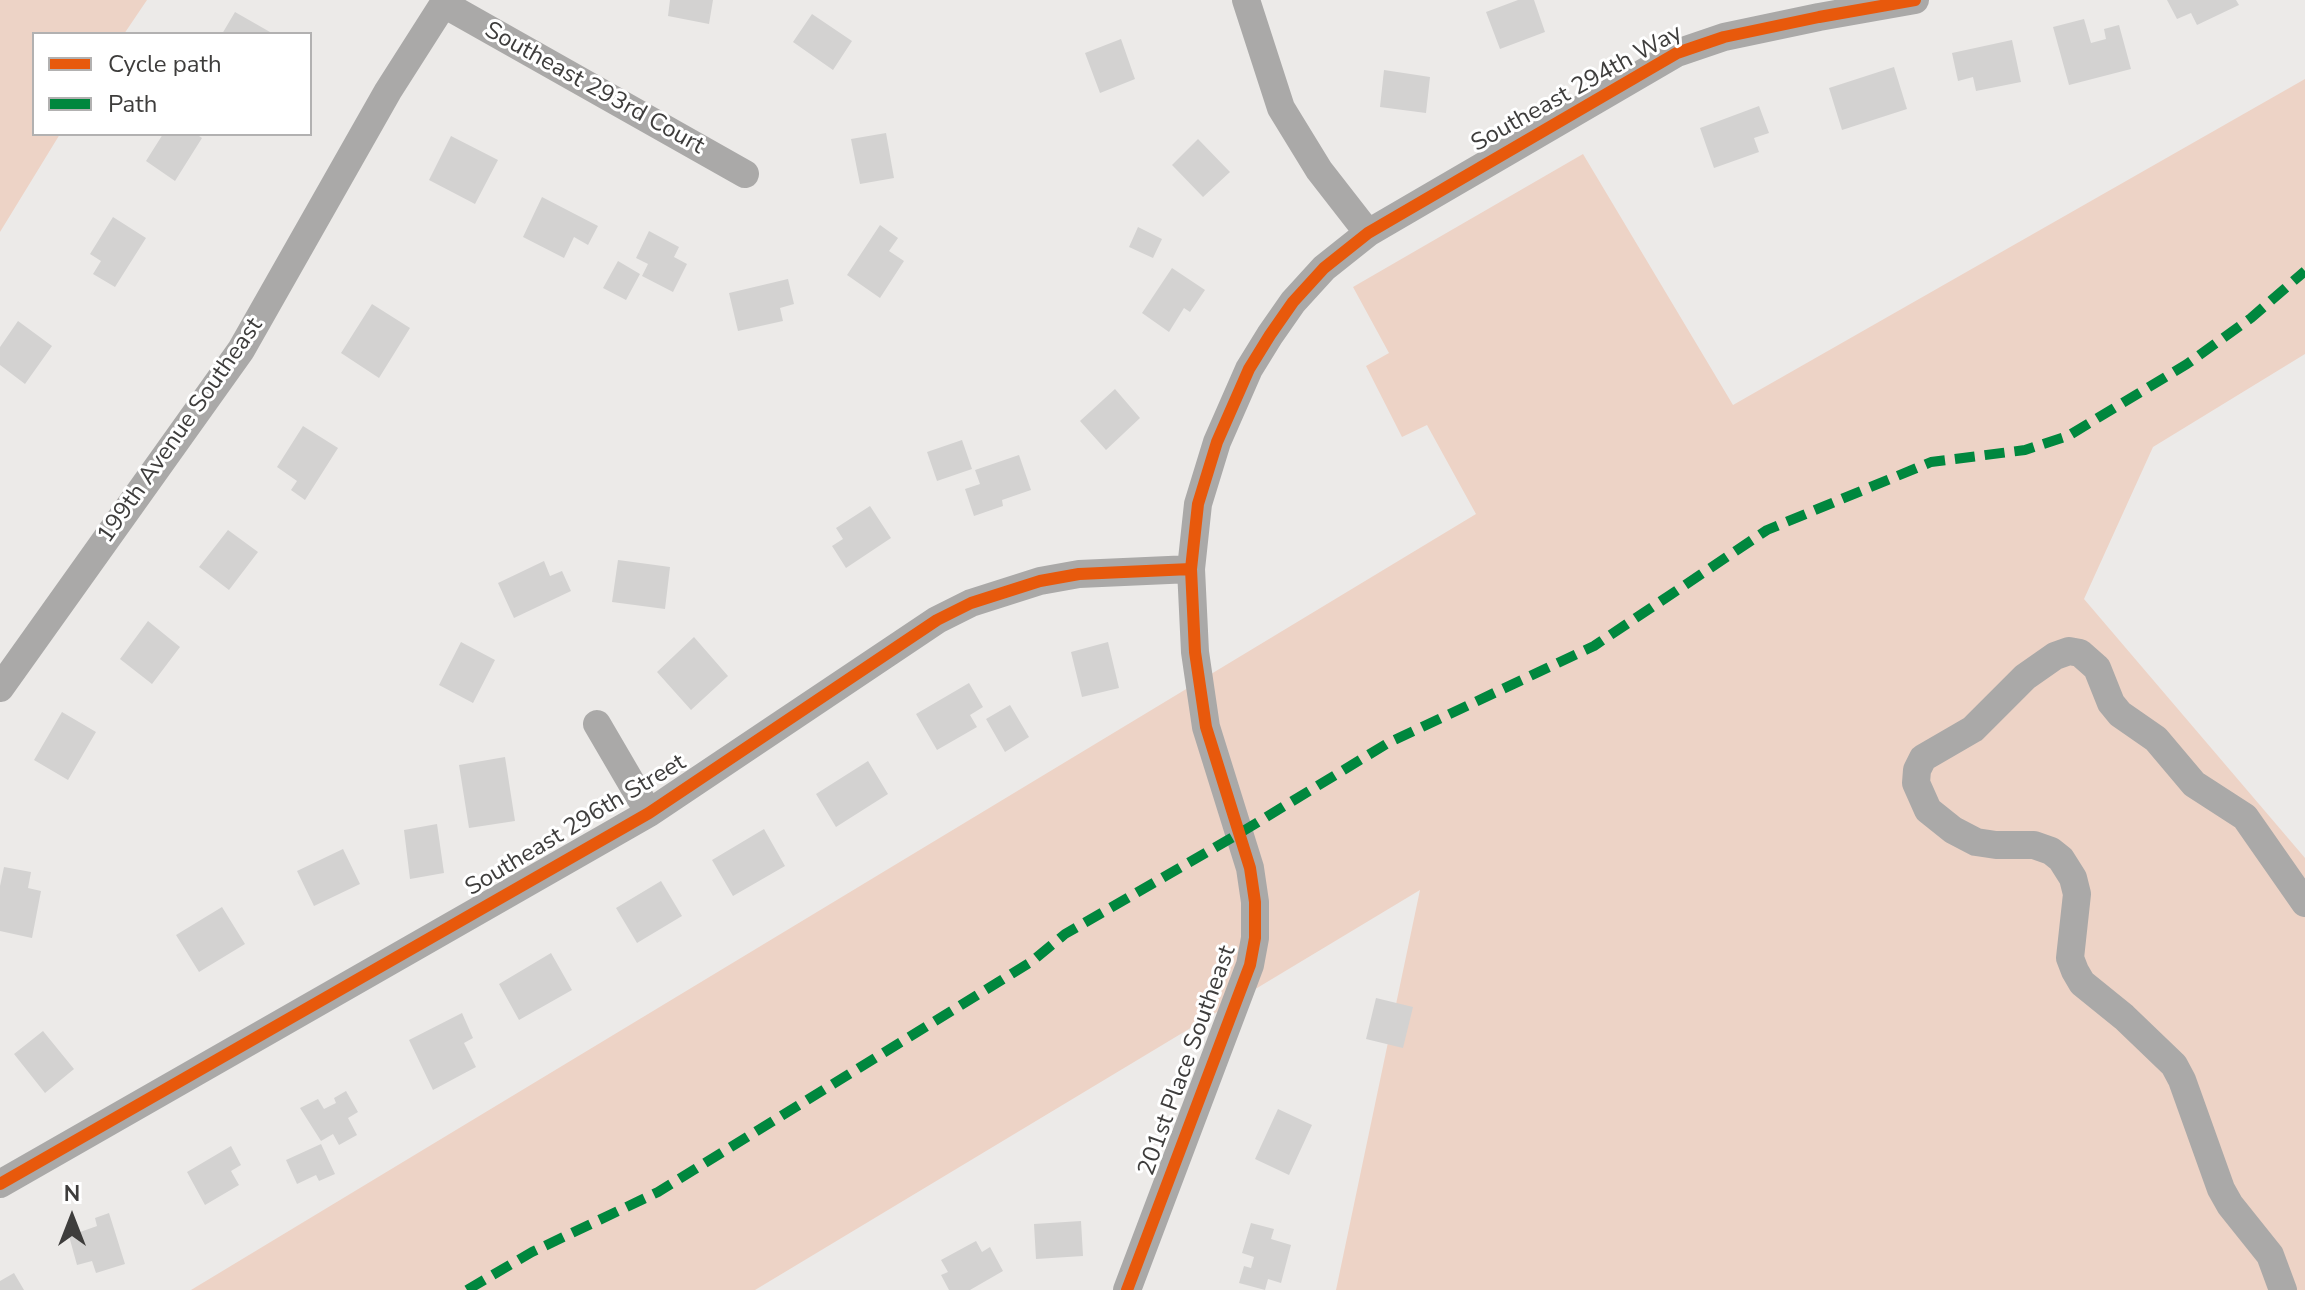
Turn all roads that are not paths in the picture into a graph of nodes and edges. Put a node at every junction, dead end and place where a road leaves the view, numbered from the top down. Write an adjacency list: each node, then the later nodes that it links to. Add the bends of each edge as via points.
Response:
1 (1246, 0): 6 (street, via 1281,108 1319,170)
2 (1915, 0): 4 (street, Southeast 294th Way)
3 (445, 2): 5 (street, Southeast 293rd Court); 8 (street, 199th Avenue Southeast, via 388,91 241,350)
4 (1817, 8): 6 (street, Southeast 294th Way, via 1677,53)
5 (745, 174)
6 (1368, 233): 7 (street, 201st Place Southeast, via 1324,268 1293,302 1249,369 1217,442 1198,504)
7 (1191, 569): 10 (street, Southeast 296th Street, via 1079,574 971,603 937,620); 13 (street, 201st Place Southeast, via 1206,727 1250,868 1255,938 1250,965)
8 (0, 688)
9 (597, 724): 10 (street)
10 (649, 813): 12 (street, Southeast 296th Street)
11 (2305, 903): 14 (street, via 2245,817 2194,784 2156,739 2120,714 2097,668 2080,653 2055,656 2025,677 1973,729 1923,758 1917,770 1916,783 1928,810 1953,830 1976,842 2034,845 2061,859 2077,894 2070,958 2075,971 2174,1065 2221,1189 2270,1255)
12 (0, 1184)
13 (1127, 1290)
14 (2283, 1290)

